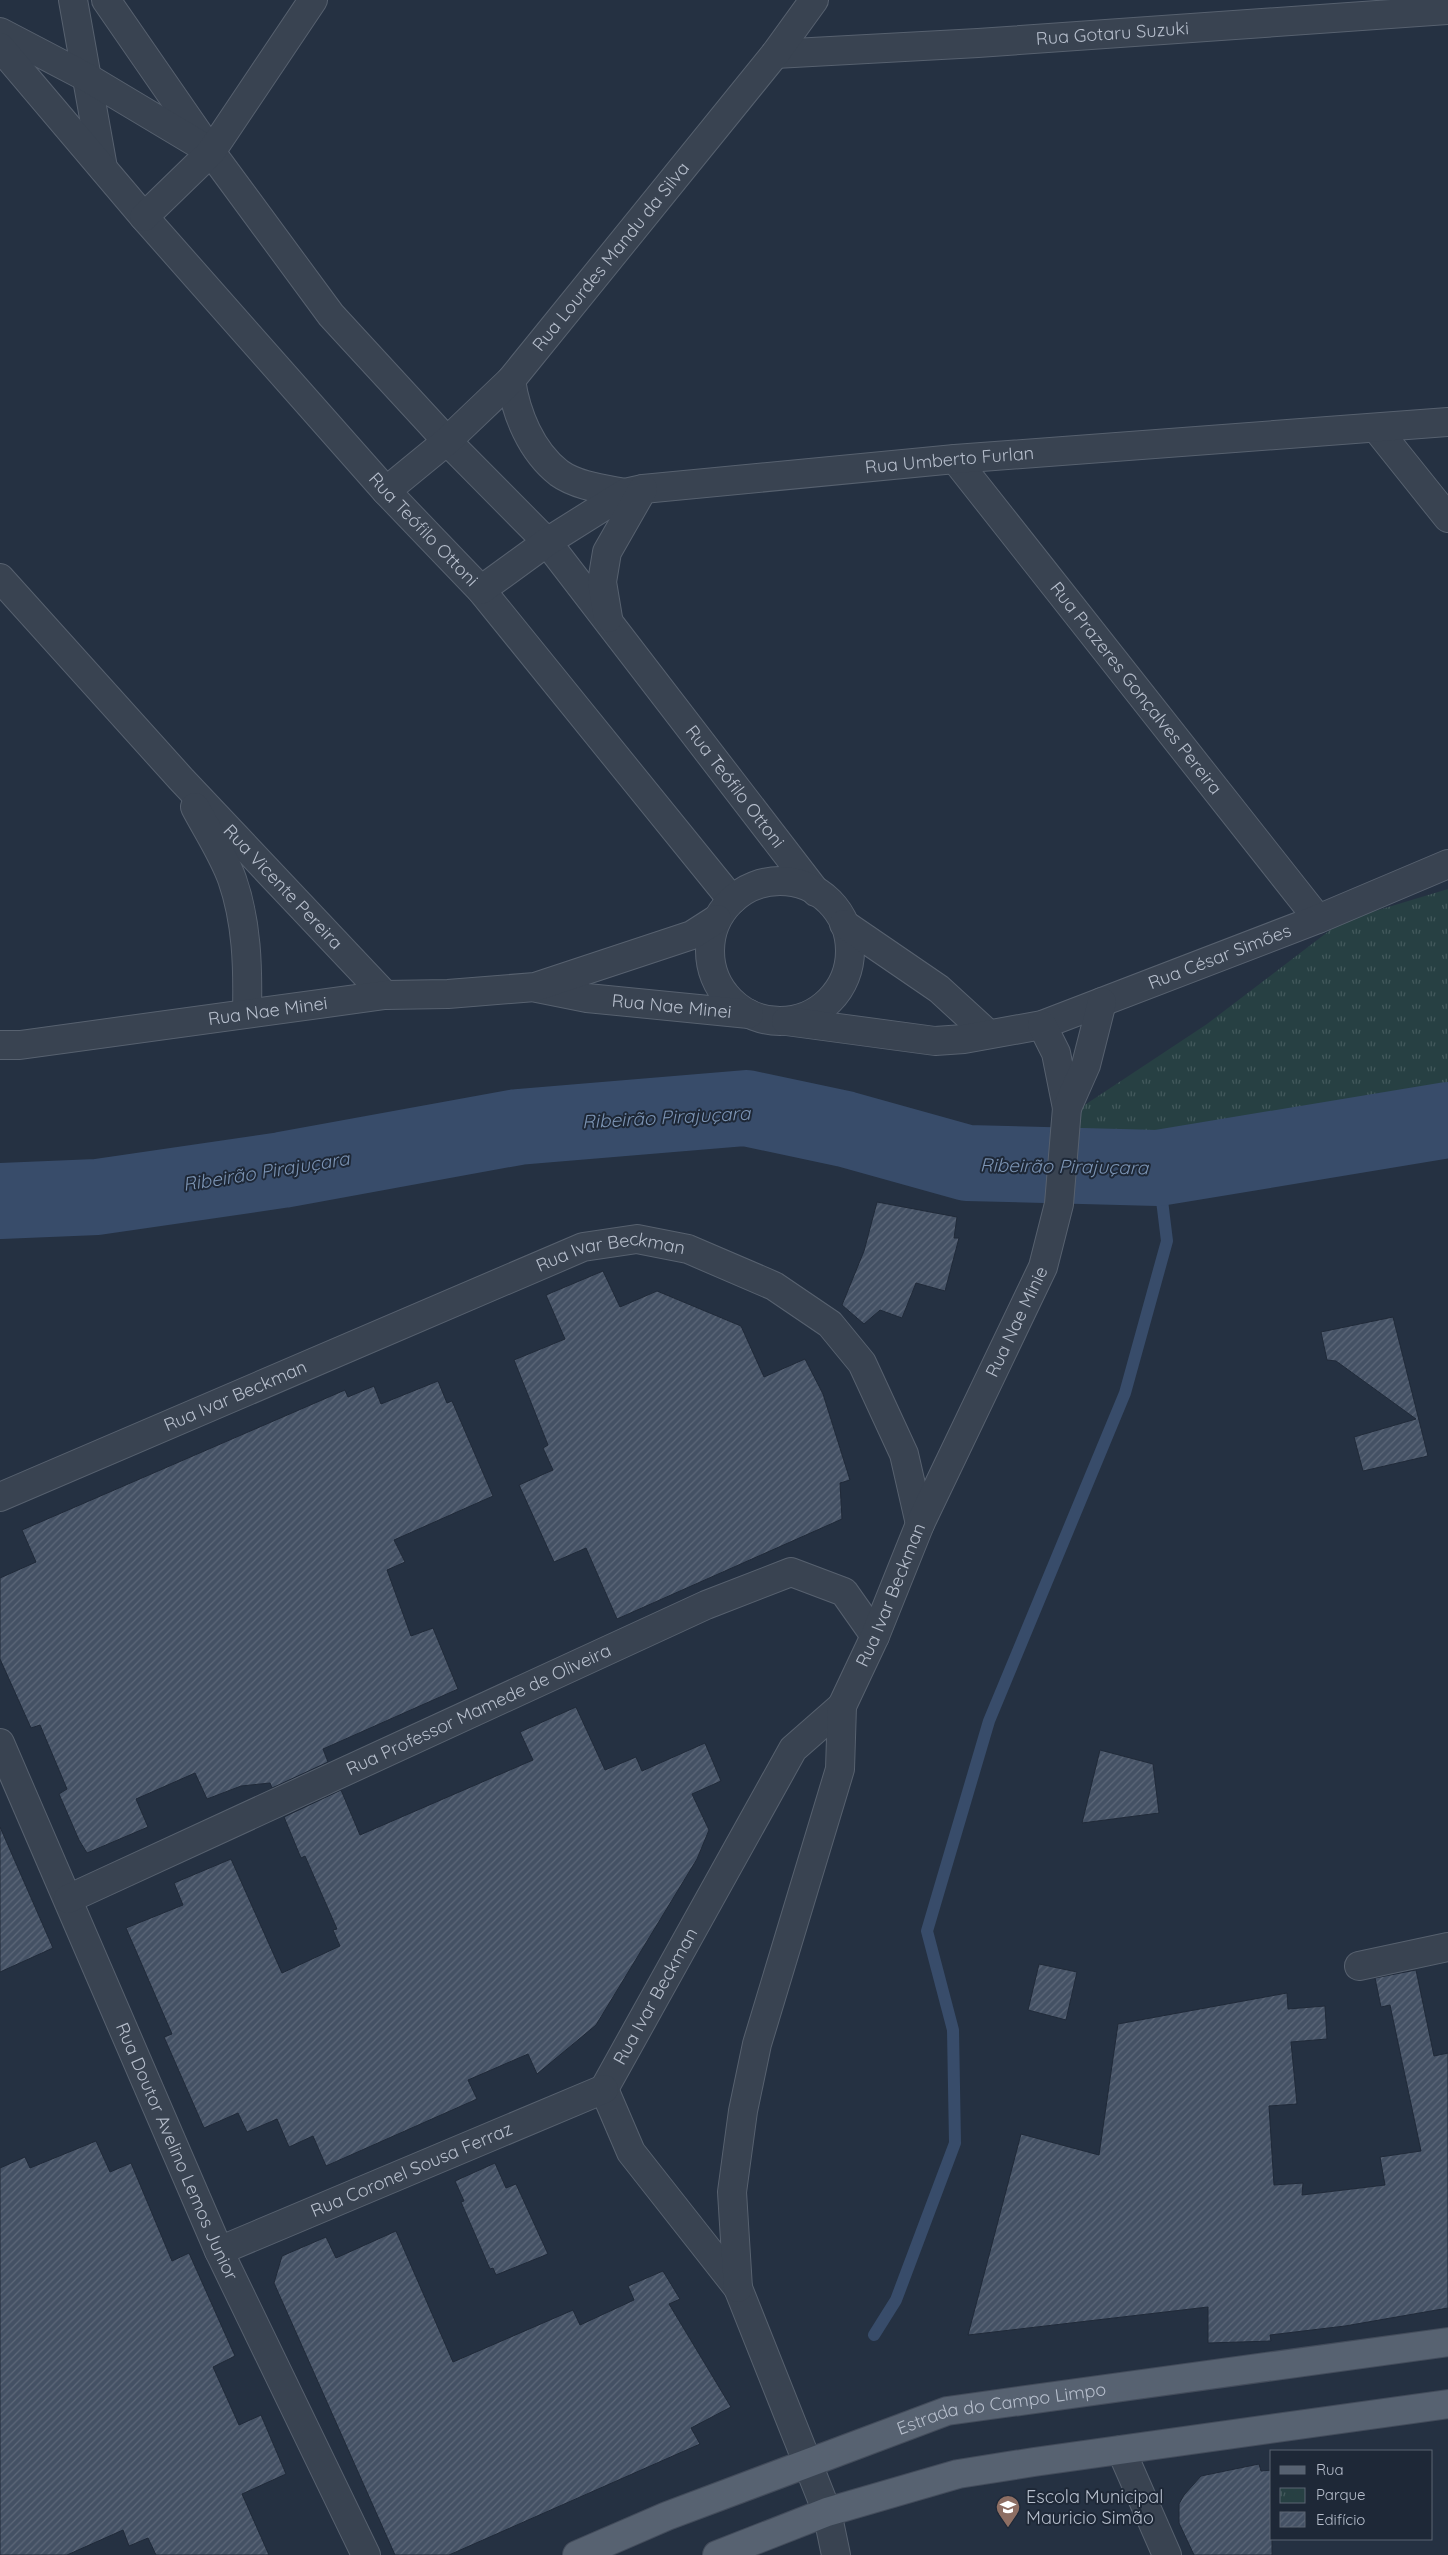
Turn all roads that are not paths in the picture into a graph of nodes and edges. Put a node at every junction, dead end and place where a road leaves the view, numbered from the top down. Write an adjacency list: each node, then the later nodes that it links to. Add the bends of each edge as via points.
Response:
1 (72, 0): 9 (street)
2 (106, 0): 10 (street, Rua Teófilo Ottoni)
3 (313, 0): 10 (street)
4 (814, 0): 8 (street, Rua Lourdes Mandu da Silva)
5 (1448, 10): 8 (street, Rua Gotaru Suzuki)
6 (0, 32): 9 (street, Rua Teófilo Ottoni)
7 (0, 47): 11 (street, Rua Teófilo Ottoni)
8 (775, 54): 13 (street, Rua Lourdes Mandu da Silva)
9 (88, 78): 10 (street, Rua Teófilo Ottoni); 11 (street)
10 (211, 152): 12 (street); 16 (street, Rua Teófilo Ottoni, via 331,315)
11 (103, 169): 12 (street, Rua Teófilo Ottoni)
12 (144, 217): 18 (street, Rua Teófilo Ottoni)
13 (511, 380): 16 (street, Rua Lourdes Mandu da Silva); 19 (street, via 515,406 526,430 541,454 560,474 591,487)
14 (1448, 422): 15 (street, Rua Umberto Furlan)
15 (1376, 428): 17 (street, Rua Umberto Furlan); 20 (street)
16 (447, 441): 18 (street, Rua Lourdes Mandu da Silva); 21 (street, Rua Teófilo Ottoni)
17 (955, 459): 19 (street, Rua Umberto Furlan); 29 (street, Rua Prazeres Gonçalves Pereira)
18 (386, 491): 23 (street, Rua Teófilo Ottoni)
19 (634, 491): 21 (street, Rua Umberto Furlan); 24 (street, via 607,552 602,582)
20 (1448, 518)
21 (547, 542): 23 (street, Rua Umberto Furlan); 24 (street, Rua Teófilo Ottoni)
22 (0, 578): 25 (street, Rua Vicente Pereira)
23 (481, 590): 28 (street, Rua Teófilo Ottoni)
24 (609, 622): 27 (street, Rua Teófilo Ottoni)
25 (181, 779): 32 (street, Rua Vicente Pereira); 34 (street, Rua Vicente Pereira, via 232,878 248,961)
26 (1448, 864): 29 (street, Rua César Simões)
27 (816, 892): 28 (street, via 796,883 774,881 752,886); 30 (street, via 833,905)
28 (725, 909): 31 (street, Rua Nae Minei, via 692,935); 35 (street, via 710,940 710,963 717,984 730,1001)
29 (1318, 919): 33 (street, Rua César Simões)
30 (844, 924): 36 (street, via 850,945 848,967 841,988 826,1005 807,1016); 38 (street, via 939,989)
31 (536, 988): 32 (street, Rua Nae Minei); 35 (street, Rua Nae Minei, via 587,998)
32 (386, 995): 34 (street, Rua Nae Minei)
33 (1102, 1002): 37 (street, Rua César Simões); 40 (street, Rua Nae Minie, via 1086,1066)
34 (247, 1012): 39 (street, Rua Nae Minei, via 20,1045)
35 (749, 1014): 36 (street, via 767,1021)
36 (786, 1021): 38 (street, Rua César Simões, via 934,1041)
37 (1042, 1025): 38 (street, Rua César Simões); 40 (street, Rua Nae Minie, via 1056,1054)
38 (987, 1033)
39 (0, 1045)
40 (1067, 1112): 42 (street, Rua Nae Minie, via 1059,1204 1043,1267)
41 (0, 1497): 42 (street, Rua Ivar Beckman, via 583,1247 637,1239 688,1249 774,1286 830,1324 862,1363 904,1454)
42 (920, 1524): 43 (street, Rua Ivar Beckman)
43 (875, 1636): 44 (street, Rua Ivar Beckman); 46 (street, Rua Professor Mamede de Oliveira, via 844,1592 791,1572 706,1605)
44 (842, 1706): 49 (street, Rua Ivar Beckman, via 793,1749); 51 (street, Rua Ivar Beckman, via 840,1770 757,2044 743,2110 732,2192)
45 (0, 1743): 46 (street, Rua Doutor Avelino Lemos Junior)
46 (68, 1899): 50 (street, Rua Doutor Avelino Lemos Junior)
47 (1448, 1947): 48 (street)
48 (1359, 1966)
49 (604, 2089): 50 (street, Rua Coronel Sousa Ferraz); 51 (street, Rua Ivar Beckman, via 631,2152)
50 (219, 2251): 57 (street, Rua Doutor Avelino Lemos Junior)
51 (738, 2288): 55 (street, Rua Ivar Beckman)
52 (1448, 2342): 55 (main road, Estrada do Campo Limpo, via 947,2411)
53 (1448, 2404): 54 (main road)
54 (1121, 2450): 56 (main road, via 958,2474); 61 (street)
55 (807, 2463): 56 (street, Rua Ivar Beckman); 58 (main road, Estrada do Campo Limpo, via 667,2516)
56 (827, 2512): 59 (main road); 60 (street, Rua Ivar Beckman)
57 (366, 2555)
58 (577, 2555)
59 (717, 2555)
60 (836, 2555)
61 (1167, 2555)

